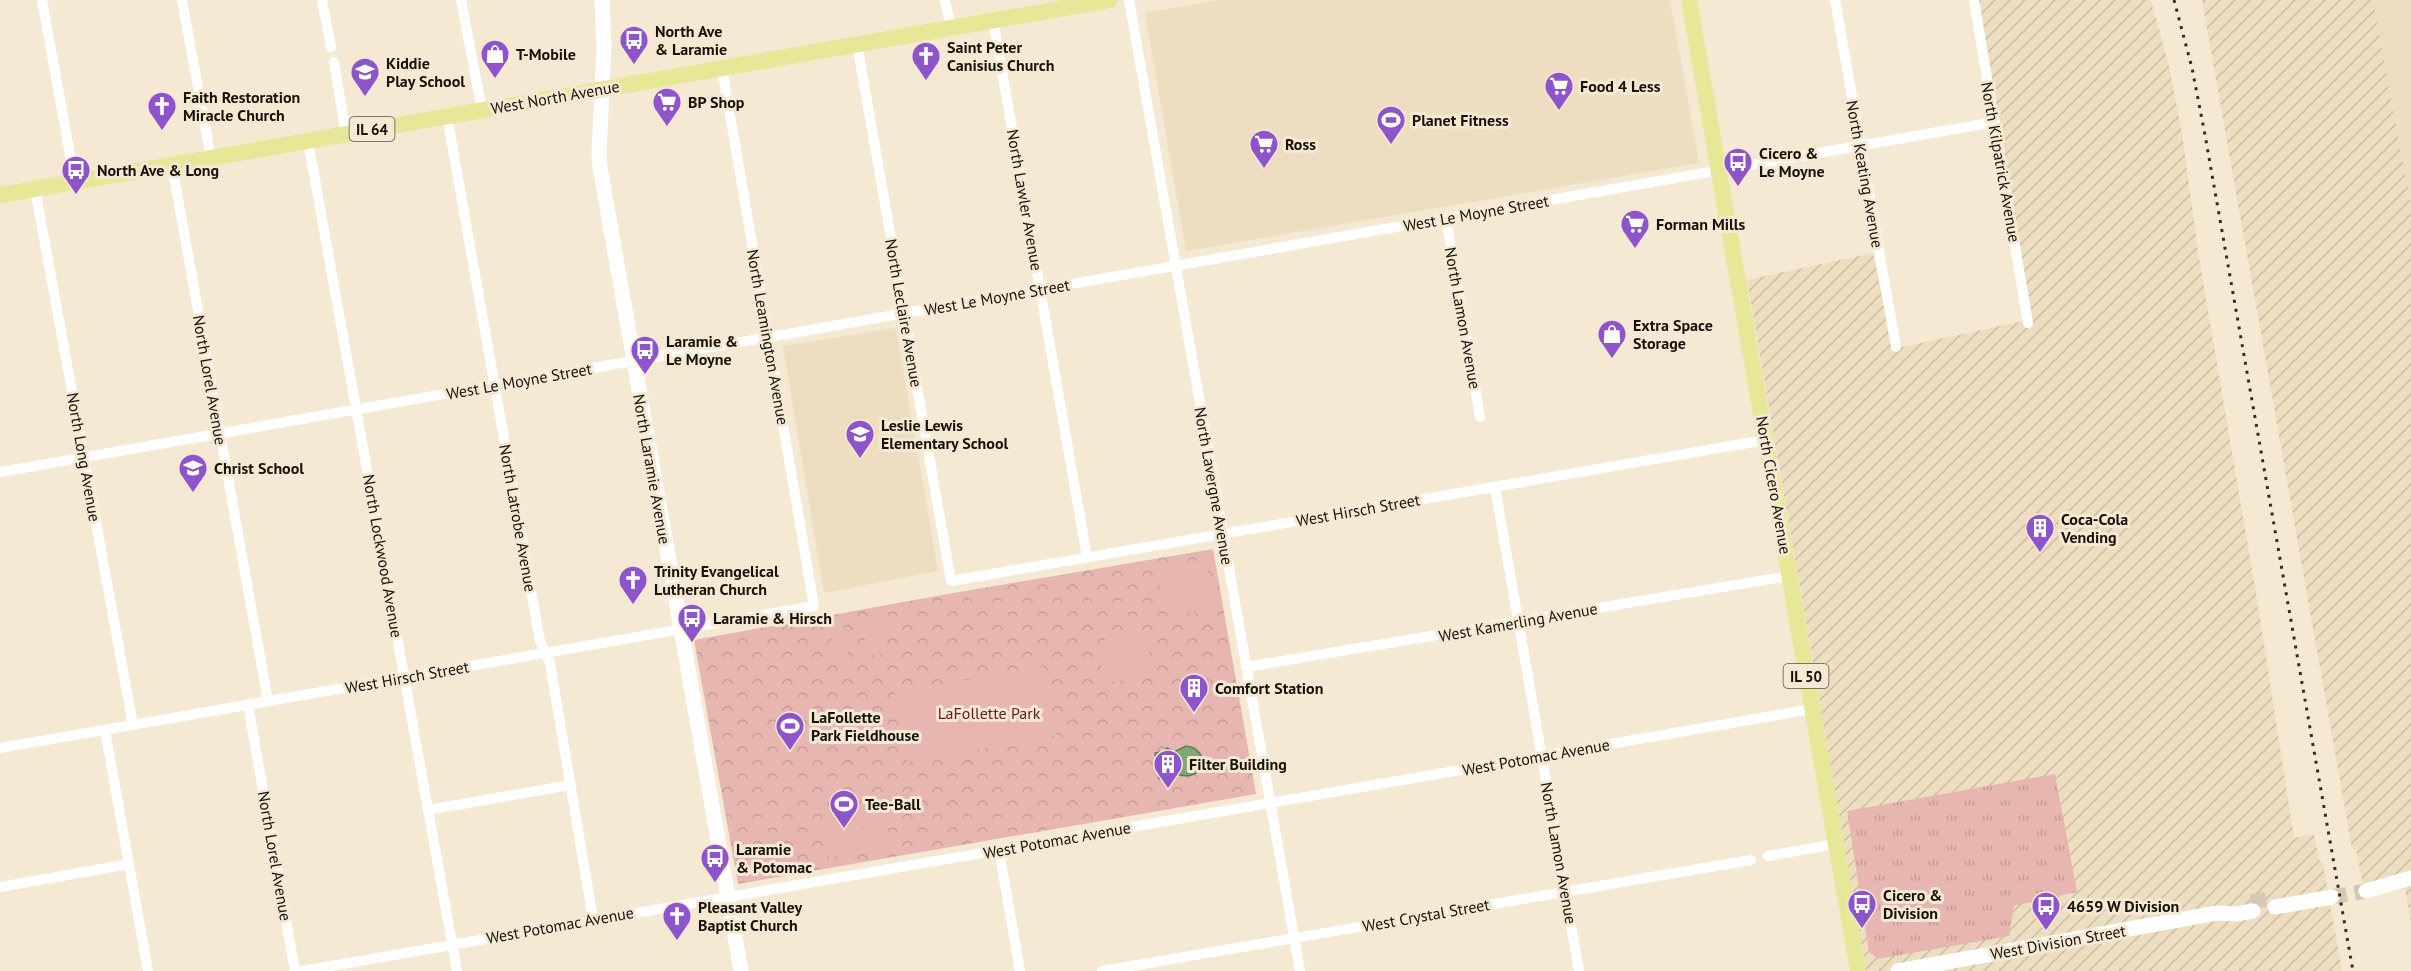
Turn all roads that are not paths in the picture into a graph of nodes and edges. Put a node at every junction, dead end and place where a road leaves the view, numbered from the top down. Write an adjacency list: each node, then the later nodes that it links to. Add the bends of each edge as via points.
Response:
1 (42, 0): 28 (street)
2 (182, 0): 25 (street)
3 (322, 0): 15 (street)
4 (461, 0): 19 (street)
5 (602, 0): 18 (street, North Laramie Avenue)
6 (945, 0): 13 (street)
7 (1110, 0): 12 (main road, West North Avenue / IL 64)
8 (1129, 0): 32 (street, North Lavergne Avenue)
9 (1689, 0): 27 (main road, North Cicero Avenue / IL 50)
10 (1835, 0): 24 (street, North Keating Avenue)
11 (1974, 0): 21 (street, North Kilpatrick Avenue)
12 (993, 20): 13 (main road, West North Avenue / IL 64); 33 (street, North Lawler Avenue)
13 (951, 28): 14 (main road, West North Avenue / IL 64)
14 (857, 44): 17 (main road, West North Avenue / IL 64); 34 (street, North Leclaire Avenue)
15 (331, 47)
16 (334, 62): 22 (street)
17 (722, 68): 18 (main road, West North Avenue / IL 64); 36 (street, North Leamington Avenue)
18 (603, 89): 19 (main road, West North Avenue / IL 64); 38 (street, North Laramie Avenue, via 599,154)
19 (482, 110): 20 (main road, West North Avenue / IL 64)
20 (447, 116): 22 (main road, West North Avenue / IL 64); 39 (street, North Latrobe Avenue)
21 (1995, 122): 24 (street, West Le Moyne Street); 35 (street, North Kilpatrick Avenue)
22 (346, 134): 23 (main road, West North Avenue / IL 64)
23 (308, 141): 25 (main road, West North Avenue / IL 64); 40 (street, North Lockwood Avenue)
24 (1860, 145): 27 (street, West Le Moyne Street); 37 (street, North Keating Avenue)
25 (211, 158): 26 (main road, West North Avenue / IL 64)
26 (171, 165): 28 (main road, West North Avenue / IL 64); 42 (street, North Lorel Avenue)
27 (1718, 170): 31 (street, West Le Moyne Street); 43 (main road, North Cicero Avenue / IL 50)
28 (75, 182): 29 (main road, West North Avenue / IL 64)
29 (34, 189): 30 (main road, West North Avenue / IL 64); 44 (street, North Long Avenue)
30 (0, 195)
31 (1446, 218): 32 (street, West Le Moyne Street); 41 (street, North Lamon Avenue)
32 (1175, 266): 33 (street, West Le Moyne Street); 47 (street, North Lavergne Avenue)
33 (1040, 290): 34 (street, West Le Moyne Street); 48 (street, North Lawler Avenue)
34 (904, 313): 36 (street, West Le Moyne Street); 50 (street, North Leclaire Avenue)
35 (2028, 323)
36 (768, 337): 38 (street, West Le Moyne Street); 51 (street, North Leamington Avenue)
37 (1896, 347)
38 (633, 361): 39 (street, West Le Moyne Street); 53 (street, North Laramie Avenue)
39 (494, 386): 40 (street, West Le Moyne Street); 54 (street, North Latrobe Avenue)
40 (356, 410): 42 (street, West Le Moyne Street); 56 (street, North Lockwood Avenue)
41 (1480, 417)
42 (220, 434): 44 (street, West Le Moyne Street); 57 (street, North Lorel Avenue)
43 (1765, 440): 46 (street, West Hirsch Street); 49 (main road, North Cicero Avenue / IL 50)
44 (84, 457): 45 (street, West Le Moyne Street); 60 (street, North Long Avenue)
45 (0, 472)
46 (1494, 487): 47 (street, West Hirsch Street); 52 (street, North Lamon Avenue)
47 (1223, 534): 48 (street, West Hirsch Street); 55 (street, North Lavergne Avenue)
48 (1087, 557): 50 (street, West Hirsch Street)
49 (1789, 576): 52 (street, West Kamerling Avenue); 59 (main road, North Cicero Avenue / IL 50)
50 (951, 581)
51 (814, 606): 53 (street, West Hirsch Street)
52 (1518, 622): 55 (street, West Kamerling Avenue); 63 (street, North Lamon Avenue)
53 (680, 629): 54 (street, West Hirsch Street); 77 (street, North Laramie Avenue)
54 (545, 653): 56 (street, West Hirsch Street); 64 (street, North Latrobe Avenue)
55 (1246, 668): 65 (street, North Lavergne Avenue)
56 (405, 678): 57 (street, West Hirsch Street); 66 (street, North Lockwood Avenue)
57 (268, 701): 58 (street, West Hirsch Street)
58 (248, 705): 60 (street, West Hirsch Street); 84 (street, North Lorel Avenue)
59 (1812, 709): 63 (street, West Potomac Avenue); 67 (main road, North Cicero Avenue / IL 50)
60 (133, 725): 61 (street, West Hirsch Street)
61 (105, 730): 62 (street, West Hirsch Street); 71 (street)
62 (0, 748)
63 (1542, 756): 65 (street, West Potomac Avenue); 75 (street, North Lamon Avenue)
64 (571, 785): 66 (street); 80 (street, North Latrobe Avenue)
65 (1270, 803): 68 (street, West Potomac Avenue); 81 (street, North Lavergne Avenue)
66 (428, 810): 82 (street, North Lockwood Avenue)
67 (1836, 844): 69 (street); 92 (main road, North Cicero Avenue / IL 50)
68 (999, 850): 77 (street, West Potomac Avenue); 88 (street)
69 (1768, 856)
70 (1750, 860): 75 (street, West Crystal Street)
71 (129, 864): 74 (street); 83 (street)
72 (2404, 880): 73 (street)
73 (2365, 886)
74 (0, 887)
75 (1565, 890): 81 (street, West Crystal Street); 91 (street, North Lamon Avenue)
76 (2331, 892): 78 (street)
77 (728, 896): 80 (street, West Potomac Avenue); 87 (street, North Laramie Avenue)
78 (2274, 902)
79 (2252, 907): 93 (street, West Division Street, via 2236,914 2217,913)
80 (593, 920): 82 (street, West Potomac Avenue)
81 (1294, 938): 89 (street, West Crystal Street); 90 (street, North Lavergne Avenue)
82 (452, 944): 85 (street, West Potomac Avenue); 86 (street, North Lockwood Avenue)
83 (148, 971)
84 (295, 971)
85 (302, 971)
86 (457, 971)
87 (741, 971)
88 (1020, 971)
89 (1102, 971)
90 (1300, 971)
91 (1579, 971)
92 (1858, 971)
93 (1898, 971)

